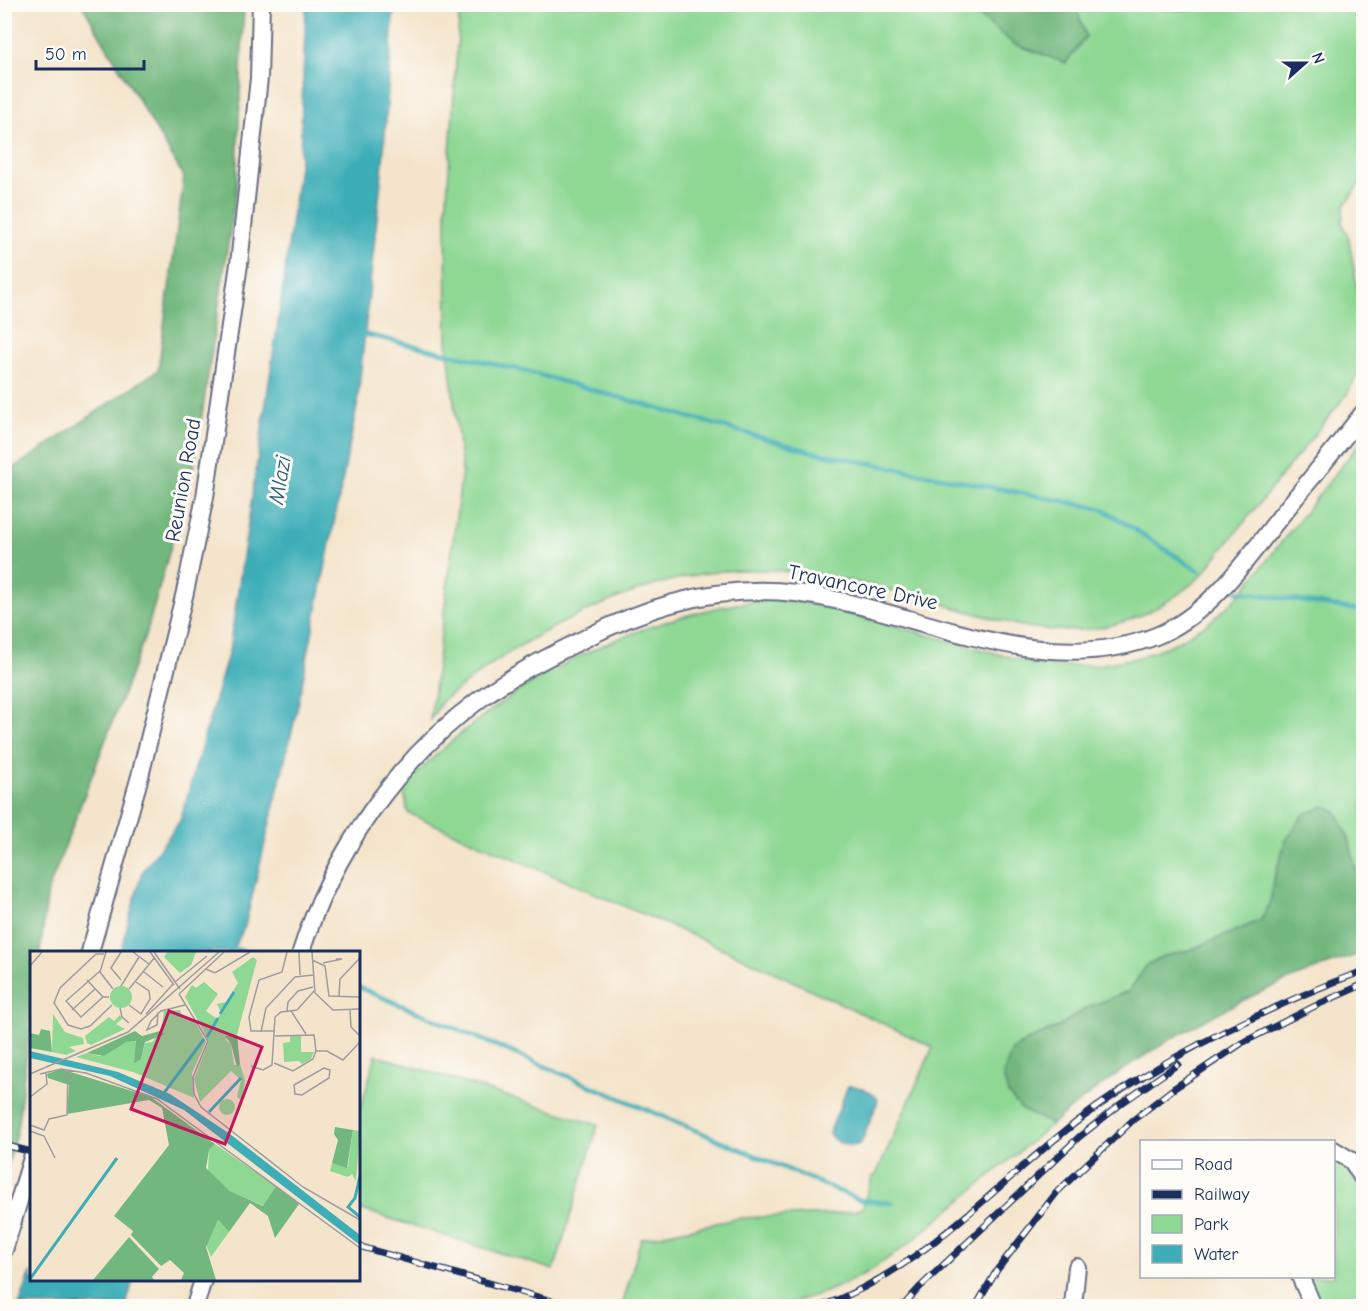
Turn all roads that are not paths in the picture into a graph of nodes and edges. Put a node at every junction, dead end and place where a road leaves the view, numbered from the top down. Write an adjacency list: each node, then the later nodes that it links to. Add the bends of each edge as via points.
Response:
1 (261, 4): 3 (street, Reunion Road, via 259,78 239,264 205,497 140,776)
2 (1364, 412): 4 (street, Travancore Drive, via 1251,555 1216,593 1186,619 1138,642 1086,651 1039,650 831,599 761,590 719,593 672,603 556,653 478,701 429,744 388,789 336,870)
3 (90, 951)
4 (302, 951)
5 (1335, 1151): 7 (street, via 1352,1161)
6 (30, 1165): 8 (street)
7 (1364, 1180)
8 (4, 1250)
9 (1077, 1268): 13 (street)
10 (1301, 1278): 14 (street)
11 (203, 1281): 12 (street)
12 (195, 1306)
13 (1073, 1306)
14 (1313, 1306)

